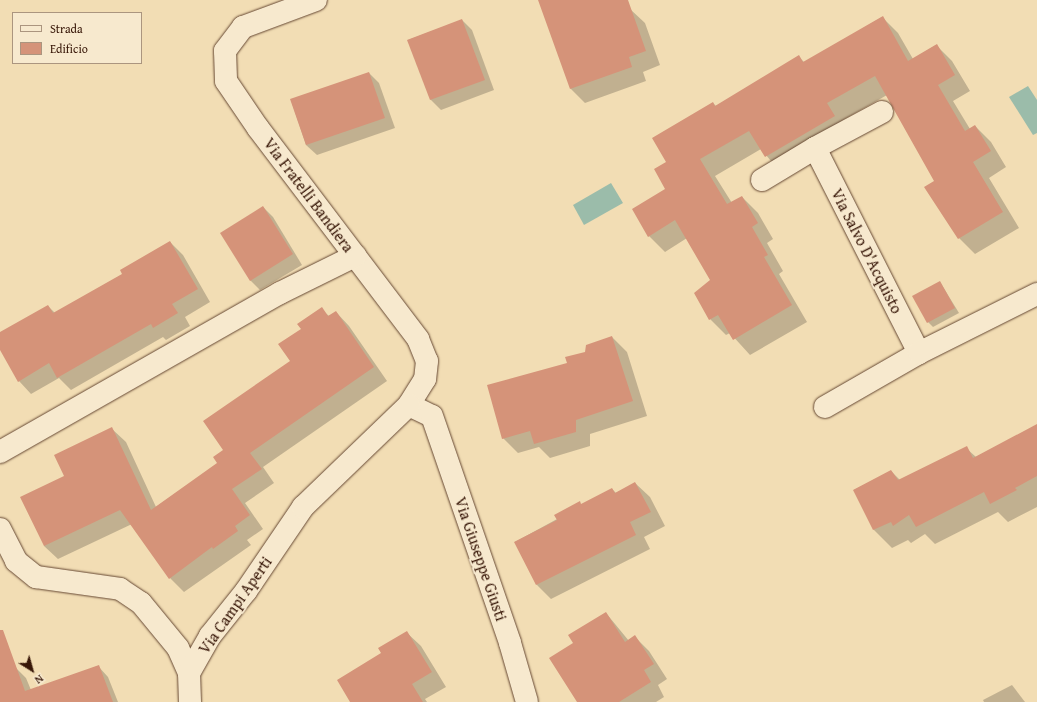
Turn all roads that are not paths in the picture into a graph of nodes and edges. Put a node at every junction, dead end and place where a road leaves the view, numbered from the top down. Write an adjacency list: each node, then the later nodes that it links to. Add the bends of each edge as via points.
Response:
1 (316, 0): 5 (street, Via Fratelli Bandiera, via 242,27 225,51 226,81)
2 (882, 112): 3 (street)
3 (815, 148): 4 (street); 7 (street, Via Salvo D'Acquisto)
4 (762, 180)
5 (355, 256): 8 (street, Via Fratelli Bandiera, via 418,338 427,361 425,379); 10 (street, via 280,292)
6 (1037, 294): 7 (street)
7 (919, 353): 9 (street)
8 (409, 405): 12 (street, Via Campi Aperti, via 303,507 246,591 210,636); 14 (street, Via Giuseppe Giusti, via 432,416 510,643)
9 (825, 407)
10 (0, 452)
11 (0, 529): 12 (street, Via Campi Aperti, via 16,561 36,577 120,588 141,602 178,648)
12 (189, 673): 13 (street)
13 (190, 702)
14 (527, 702)

